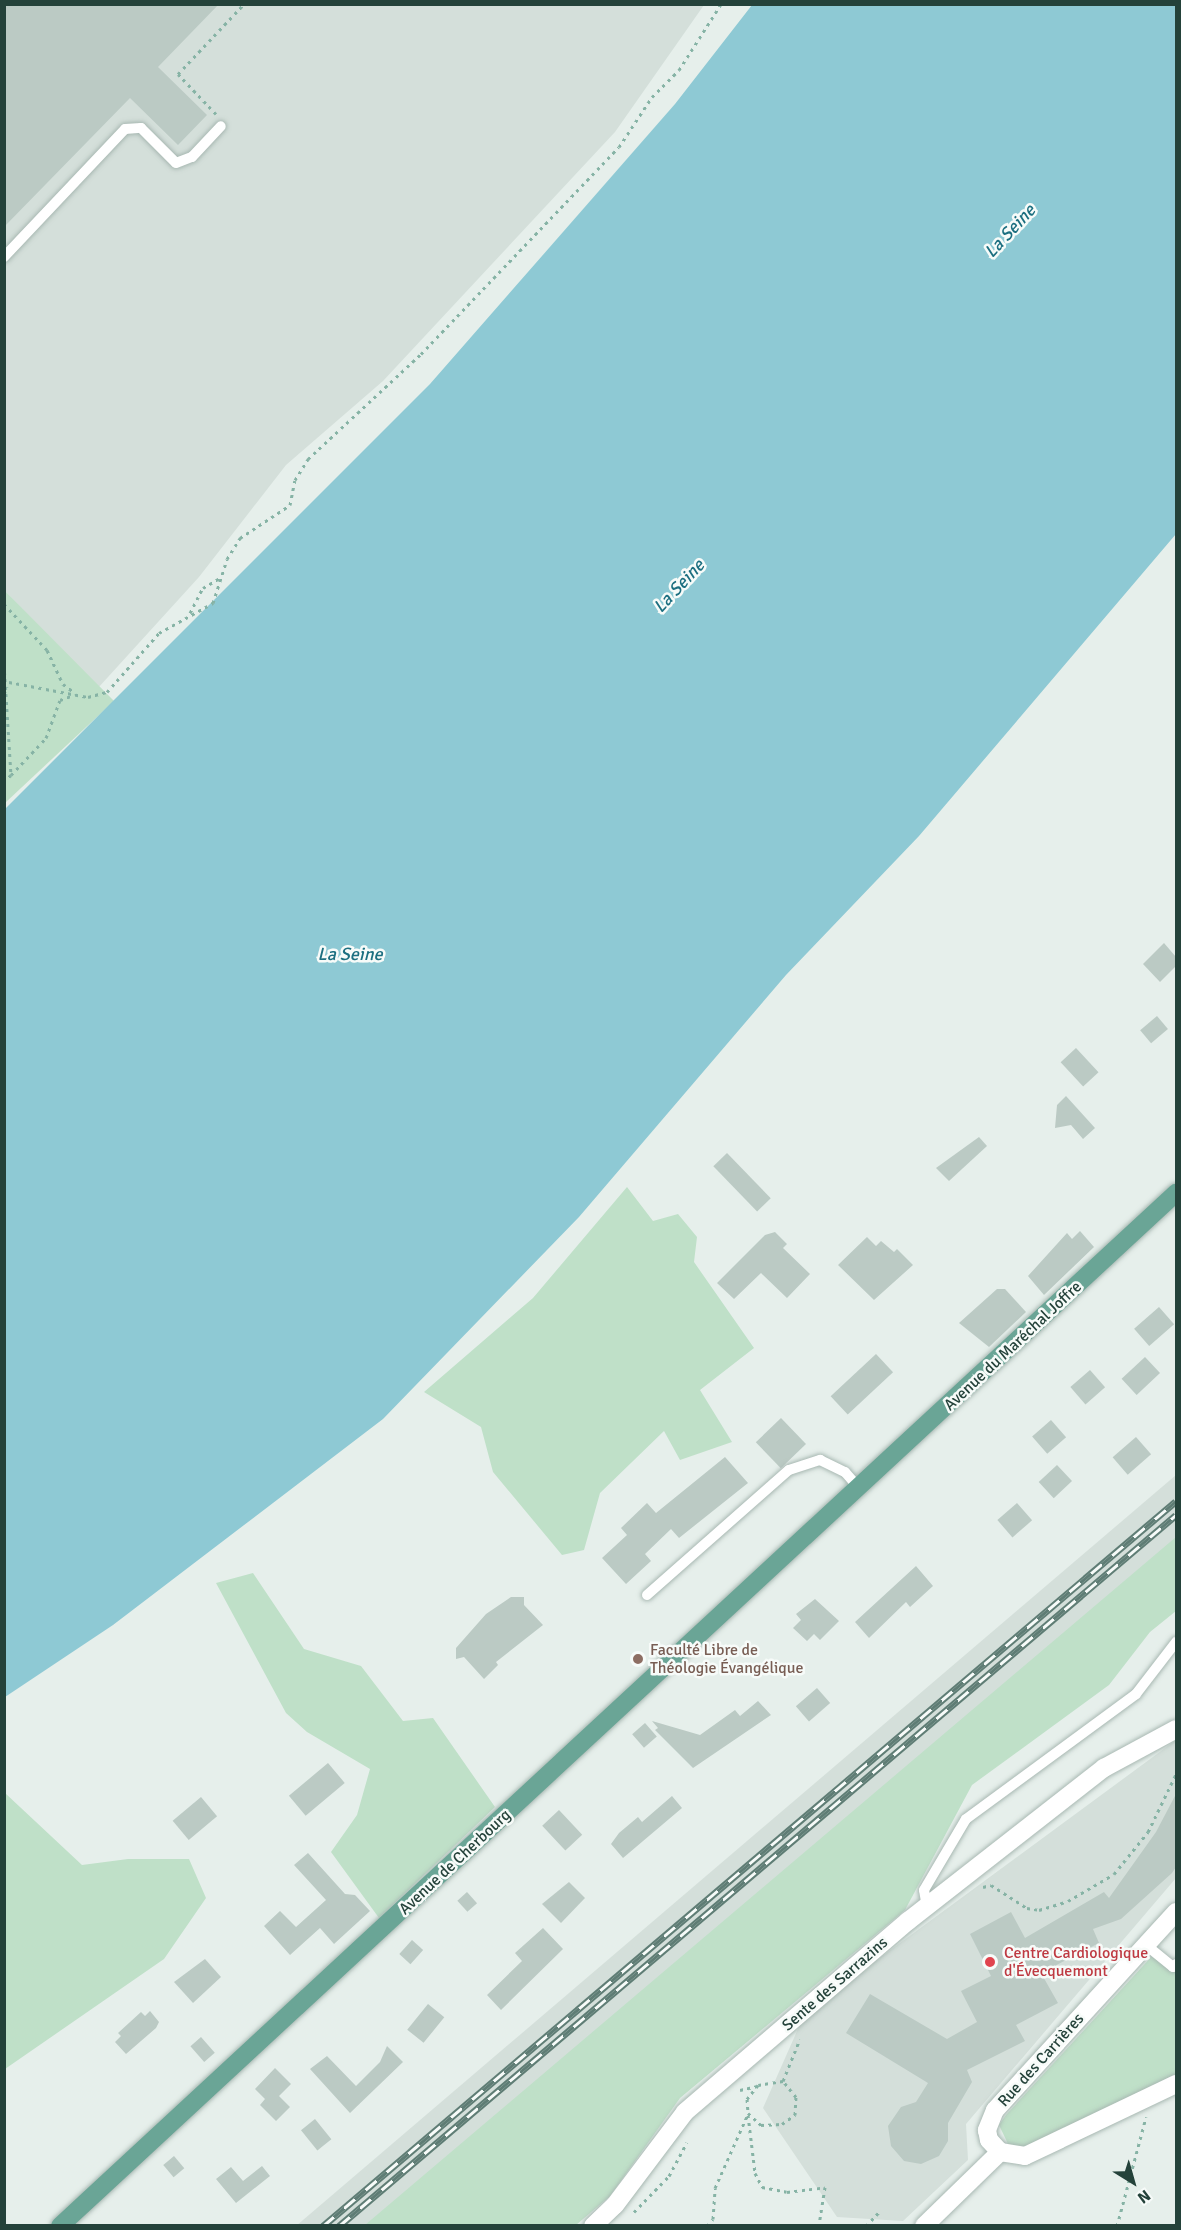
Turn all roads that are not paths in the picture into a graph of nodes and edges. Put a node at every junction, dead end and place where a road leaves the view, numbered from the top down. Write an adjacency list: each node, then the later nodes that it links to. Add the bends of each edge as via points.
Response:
1 (220, 121): 2 (lane, via 192,157 176,163 141,128 125,129)
2 (4, 256)
3 (1176, 1193): 4 (main road, Avenue du Maréchal Joffre)
4 (855, 1494): 5 (lane, via 845,1472 820,1460 789,1470); 14 (main road, Avenue de Cherbourg)
5 (647, 1594)
6 (1176, 1642): 8 (lane, via 1136,1694 966,1819 924,1890)
7 (1176, 1729): 8 (street, Sente des Sarrazins, via 1104,1768)
8 (927, 1907): 15 (street, Sente des Sarrazins, via 686,2112 615,2205)
9 (1176, 1912): 10 (street, Rue des Carrières)
10 (1146, 1945): 11 (lane, via 1173,1967); 13 (street, Rue des Carrières, via 995,2110 987,2130 992,2146)
11 (1176, 1964)
12 (1176, 2084): 13 (street, via 1025,2156)
13 (1000, 2152): 16 (street)
14 (60, 2226)
15 (593, 2226)
16 (924, 2226)

